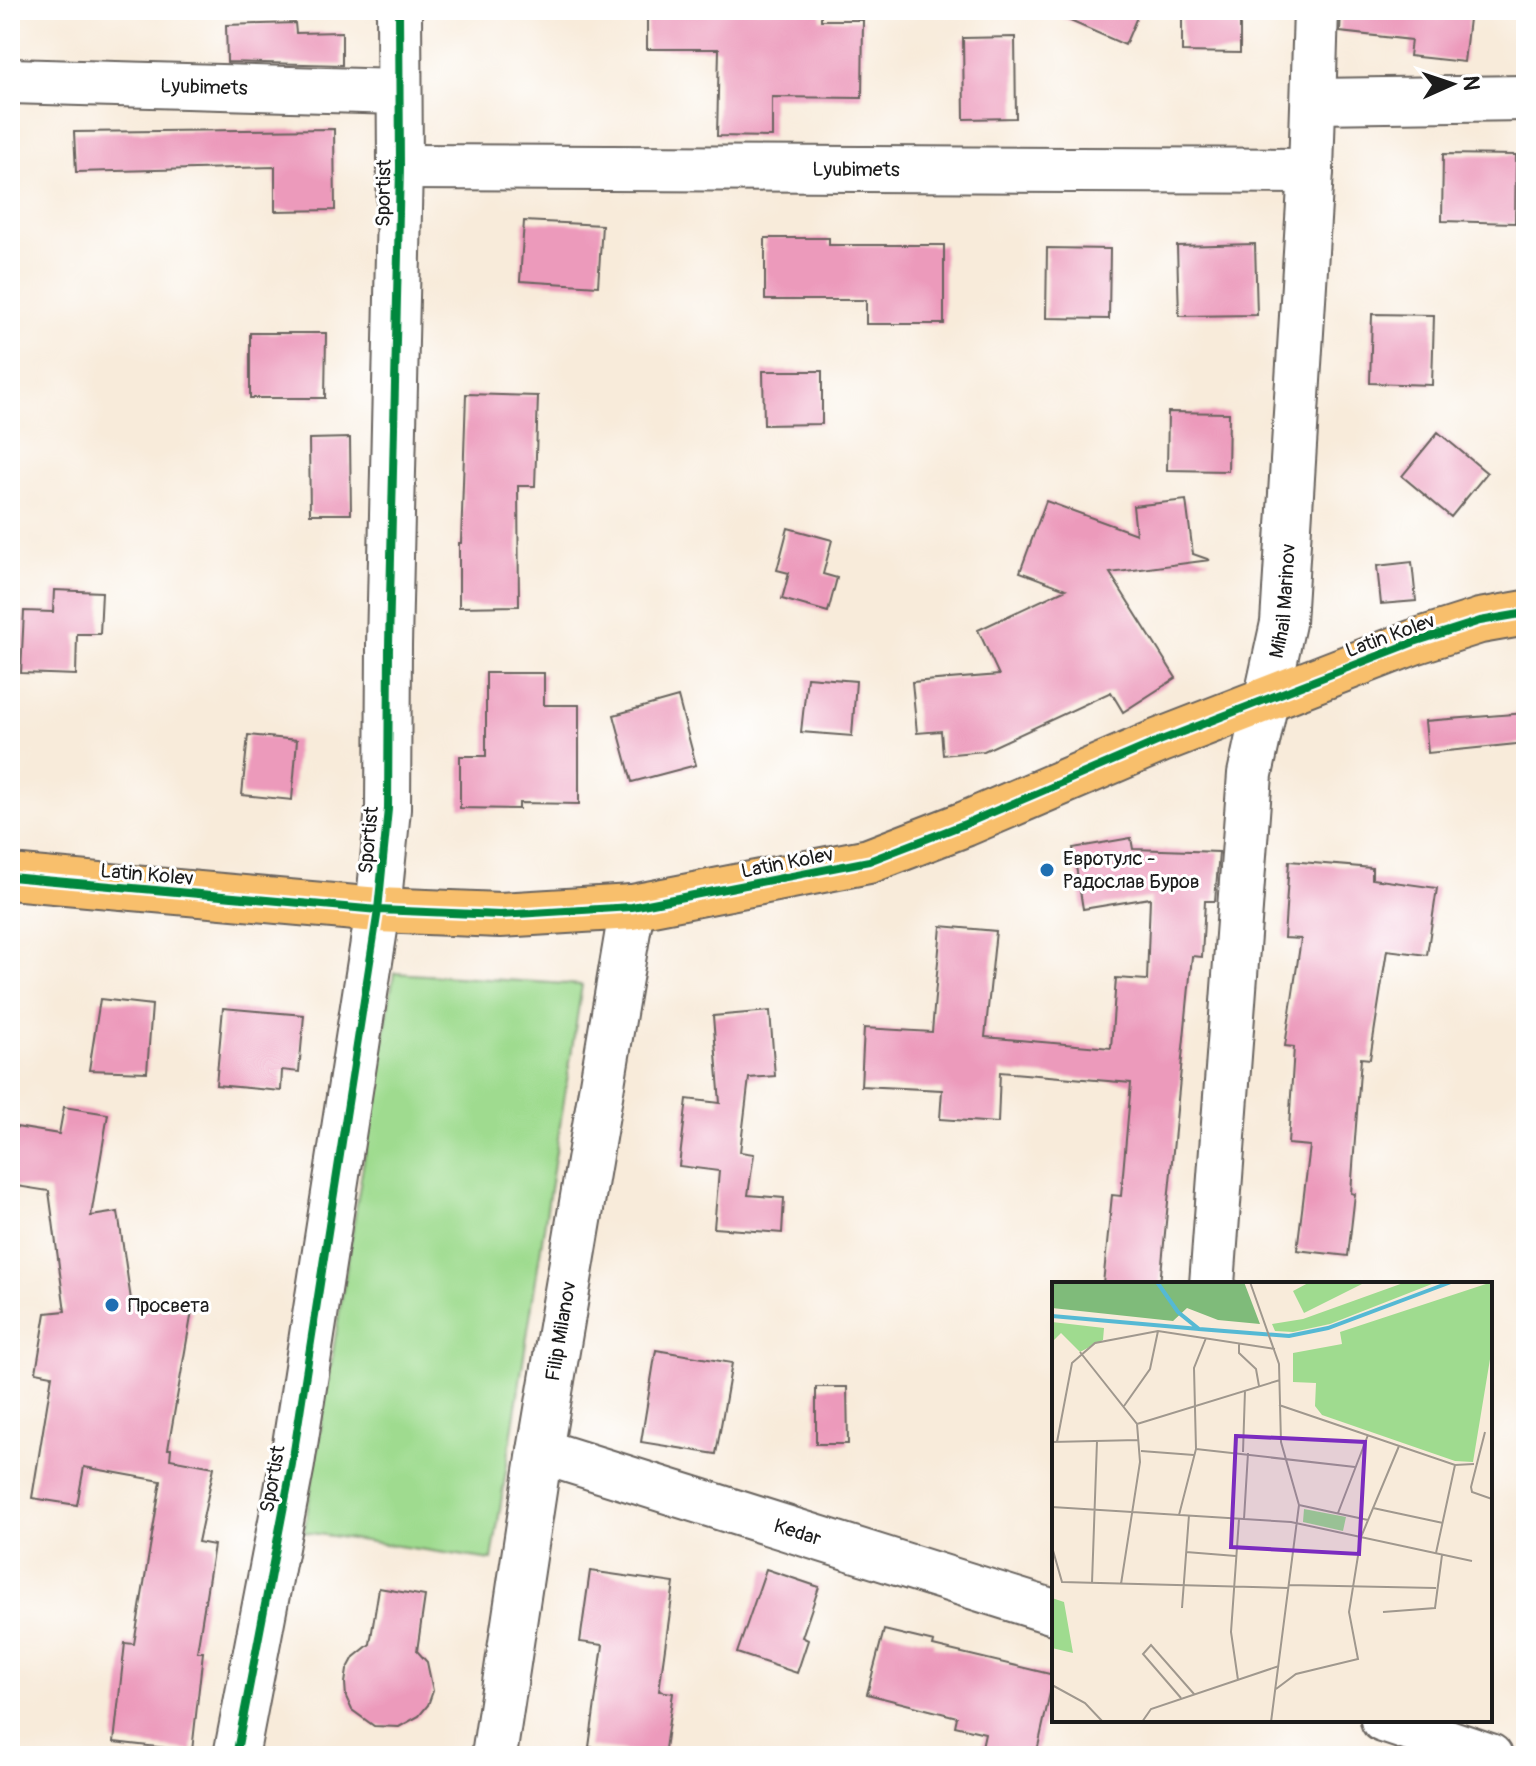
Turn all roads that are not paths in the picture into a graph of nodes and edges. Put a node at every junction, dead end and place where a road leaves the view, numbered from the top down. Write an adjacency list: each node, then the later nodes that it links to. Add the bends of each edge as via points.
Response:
1 (399, 10): 4 (street, Sportist)
2 (1316, 10): 6 (street, Mihail Marinov)
3 (10, 81): 4 (street, Lyubimets)
4 (399, 92): 7 (street, Sportist)
5 (1526, 98): 6 (street)
6 (1315, 101): 8 (street, Mihail Marinov)
7 (400, 167): 8 (street, Lyubimets); 13 (street, Sportist, via 388,809)
8 (1311, 171): 10 (street, Mihail Marinov, via 1283,623)
9 (1526, 613): 10 (main road, Latin Kolev, via 1453,629)
10 (1267, 699): 12 (main road, Latin Kolev, via 869,861); 14 (street, Mihail Marinov, via 1250,774)
11 (10, 877): 13 (main road, Latin Kolev)
12 (632, 907): 13 (main road, Latin Kolev, via 500,915); 15 (street, Filip Milanov)
13 (378, 910): 18 (street, Sportist, via 292,1464)
14 (1212, 1282)
15 (540, 1451): 16 (street, Kedar); 19 (street, Filip Milanov)
16 (1052, 1611)
17 (1389, 1722): 20 (street)
18 (236, 1756)
19 (494, 1756)
20 (1490, 1756)

